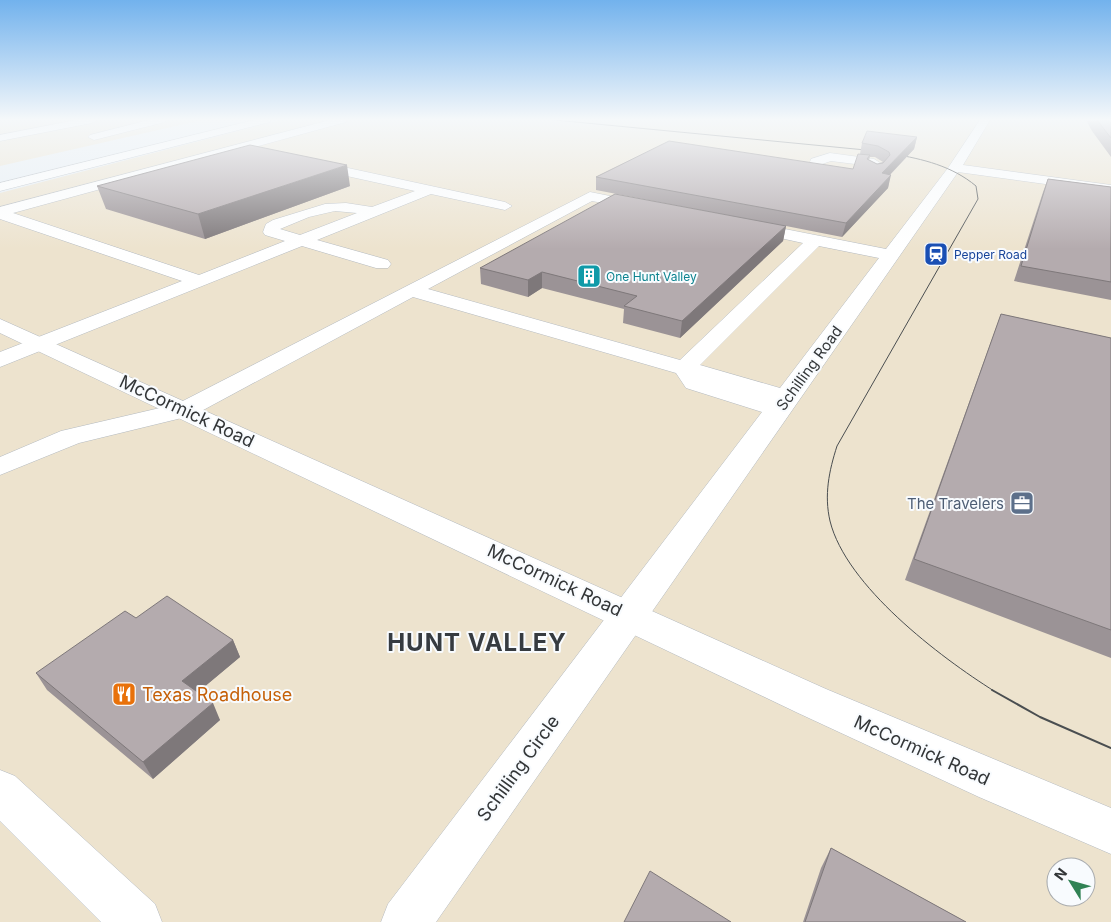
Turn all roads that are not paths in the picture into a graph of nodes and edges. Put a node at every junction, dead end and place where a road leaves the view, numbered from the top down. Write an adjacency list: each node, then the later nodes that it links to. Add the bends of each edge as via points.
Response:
1 (50, 163): 11 (street)
2 (95, 163): 12 (street)
3 (181, 163): 18 (street)
4 (206, 163): 8 (street)
5 (303, 163): 14 (street)
6 (874, 163): 10 (street, via 879,166)
7 (957, 163): 9 (street, Schilling Road)
8 (219, 166)
9 (954, 168): 13 (street); 22 (street, Schilling Road)
10 (873, 171)
11 (0, 175)
12 (0, 187)
13 (1111, 189)
14 (429, 190): 15 (street); 17 (street)
15 (505, 206)
16 (659, 210): 25 (street, via 590,196)
17 (373, 212): 21 (street); 21 (street, via 330,206 272,227 271,232)
18 (0, 213): 24 (street)
19 (727, 223): 20 (street)
20 (815, 240): 22 (street); 29 (street)
21 (299, 242): 23 (street); 24 (street)
22 (891, 255): 31 (street, Schilling Road)
23 (382, 264)
24 (199, 282): 27 (street)
25 (412, 292): 29 (street); 32 (street)
26 (0, 325): 27 (street, McCormick Road)
27 (52, 349): 28 (street); 30 (street); 32 (street, McCormick Road)
28 (0, 360)
29 (684, 368): 31 (street)
30 (0, 379)
31 (783, 403): 34 (street, Schilling Road)
32 (186, 410): 33 (street, via 70,437); 34 (street, McCormick Road)
33 (0, 467)
34 (629, 614): 36 (street, McCormick Road, via 812,701); 38 (street, Schilling Circle)
35 (0, 791): 37 (street)
36 (1111, 830)
37 (137, 922)
38 (406, 922)

